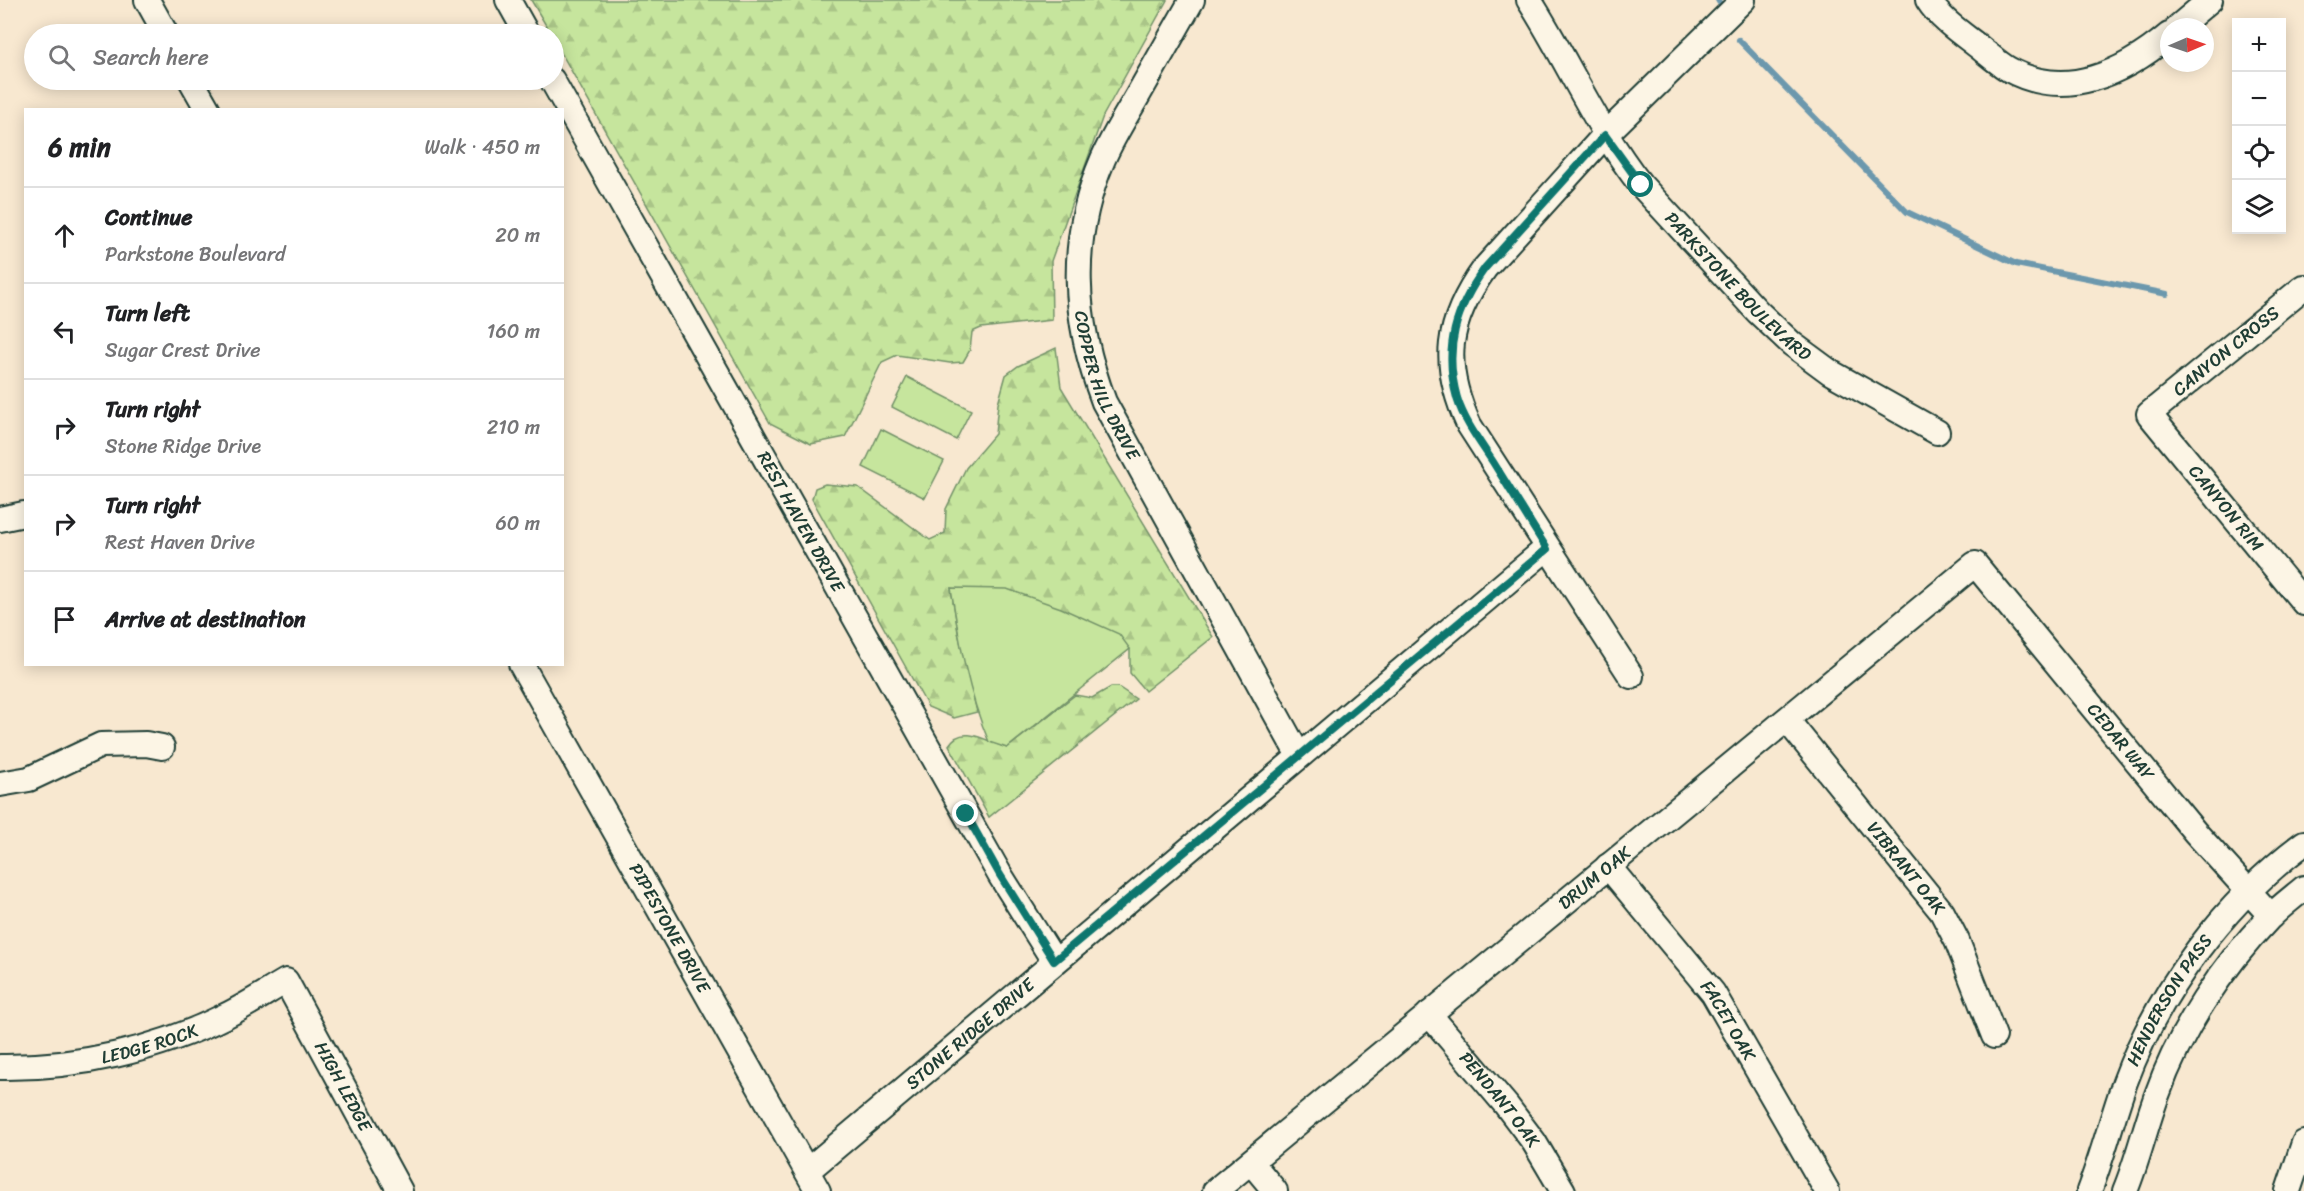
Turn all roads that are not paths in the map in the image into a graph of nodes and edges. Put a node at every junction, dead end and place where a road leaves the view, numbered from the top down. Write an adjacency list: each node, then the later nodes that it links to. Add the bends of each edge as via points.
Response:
1 (147, 0): 9 (street)
2 (508, 0): 10 (street)
3 (1192, 0): 28 (street, COPPER HILL DRIVE, via 1118,129 1092,187 1079,248 1080,311 1087,352 1104,402)
4 (1529, 0): 15 (street, PARKSTONE BOULEVARD)
5 (1743, 0): 15 (street)
6 (1928, 0): 11 (street, via 1958,31 2009,69 2042,81 2065,83 2100,77)
7 (2210, 0): 8 (street)
8 (2189, 18)
9 (160, 24)
10 (521, 24)
11 (2160, 42)
12 (197, 90): 14 (street)
13 (558, 90): 35 (street, REST HAVEN DRIVE, via 1000,875)
14 (207, 108)
15 (1605, 135): 18 (street, PARKSTONE BOULEVARD, via 1641,185 1792,344 1830,372); 21 (street, via 1485,268 1461,308 1452,344 1452,372 1469,424)
16 (2304, 287): 17 (street, CANYON CROSS)
17 (2149, 414): 23 (street, CANYON RIM)
18 (1937, 432)
19 (24, 514): 20 (street)
20 (0, 519)
21 (1547, 549): 25 (street); 28 (street, STONE RIDGE DRIVE)
22 (1975, 564): 26 (street, DRUM OAK); 33 (street, CEDAR WAY)
23 (2304, 603)
24 (522, 666): 42 (street, PIPESTONE DRIVE)
25 (1631, 676)
26 (1787, 720): 31 (street, DRUM OAK); 38 (street, VIBRANT OAK, via 1942,912)
27 (162, 747): 29 (street, via 101,745 29,779)
28 (1299, 756): 35 (street, STONE RIDGE DRIVE)
29 (0, 784)
30 (2304, 843): 33 (street, HENDERSON PASS)
31 (1608, 866): 37 (street, DRUM OAK); 47 (street, FACET OAK, via 1713,993)
32 (2304, 888): 34 (street, HENDERSON PASS)
33 (2247, 891): 34 (street, CEDAR WAY); 48 (street, HENDERSON PASS, via 2186,966 2149,1028 2125,1081)
34 (2271, 916): 49 (street, HENDERSON PASS, via 2214,985 2180,1044 2157,1094)
35 (1054, 961): 42 (street, STONE RIDGE DRIVE)
36 (286, 981): 39 (street, LEDGE ROCK, via 227,1015 136,1049 72,1063); 43 (street, HIGH LEDGE)
37 (1430, 1014): 41 (street, DRUM OAK); 46 (street, PENDANT OAK, via 1514,1114)
38 (1994, 1036)
39 (0, 1067)
40 (2304, 1143): 50 (street)
41 (1251, 1162): 44 (street, DRUM OAK); 45 (street)
42 (812, 1181)
43 (400, 1191)
44 (1215, 1191)
45 (1275, 1191)
46 (1563, 1191)
47 (1827, 1191)
48 (2088, 1191)
49 (2125, 1191)
50 (2288, 1191)

